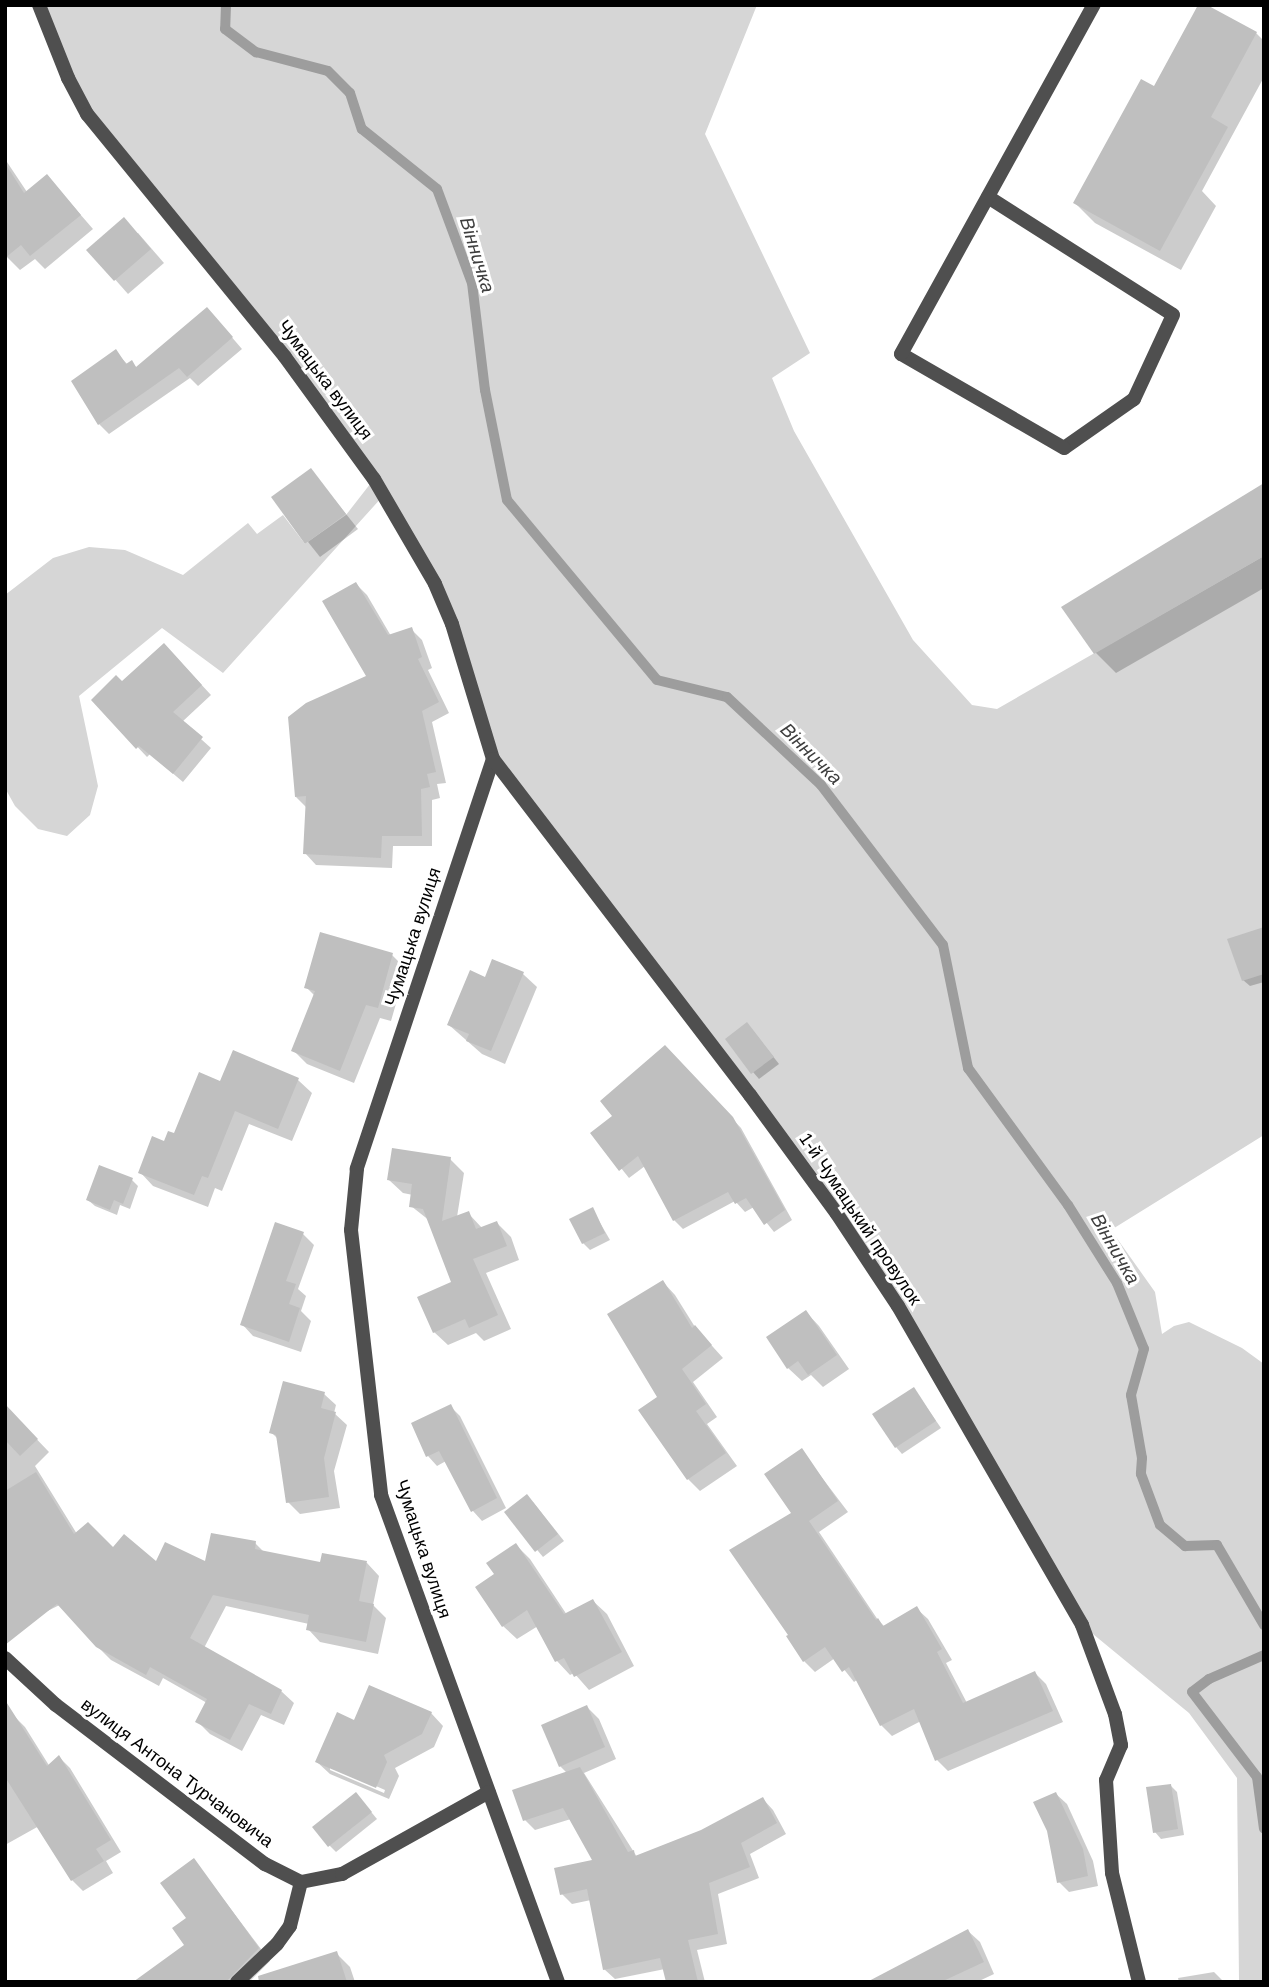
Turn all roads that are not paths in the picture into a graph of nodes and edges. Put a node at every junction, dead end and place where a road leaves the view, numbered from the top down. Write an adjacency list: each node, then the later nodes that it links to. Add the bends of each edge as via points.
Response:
1 (39, 5): 4 (street, Чумацька вулиця, via 87,114 285,357 374,479 435,584 452,624)
2 (1094, 5): 3 (street)
3 (988, 197): 3 (street, via 901,354 1064,448 1134,399 1173,315)
4 (493, 759): 6 (street, Чумацька вулиця, via 357,1169 351,1230 381,1495); 10 (street, 1-й Чумацький провулок, via 837,1214 898,1307 1082,1625 1115,1714 1121,1745 1106,1780 1112,1873)
5 (5, 1658): 7 (street, вулиця Антона Турчановича, via 57,1705 265,1864)
6 (489, 1793): 7 (street, via 342,1874); 9 (street, Чумацька вулиця)
7 (301, 1882): 8 (street, via 290,1926)
8 (237, 1982)
9 (558, 1982)
10 (1139, 1982)

